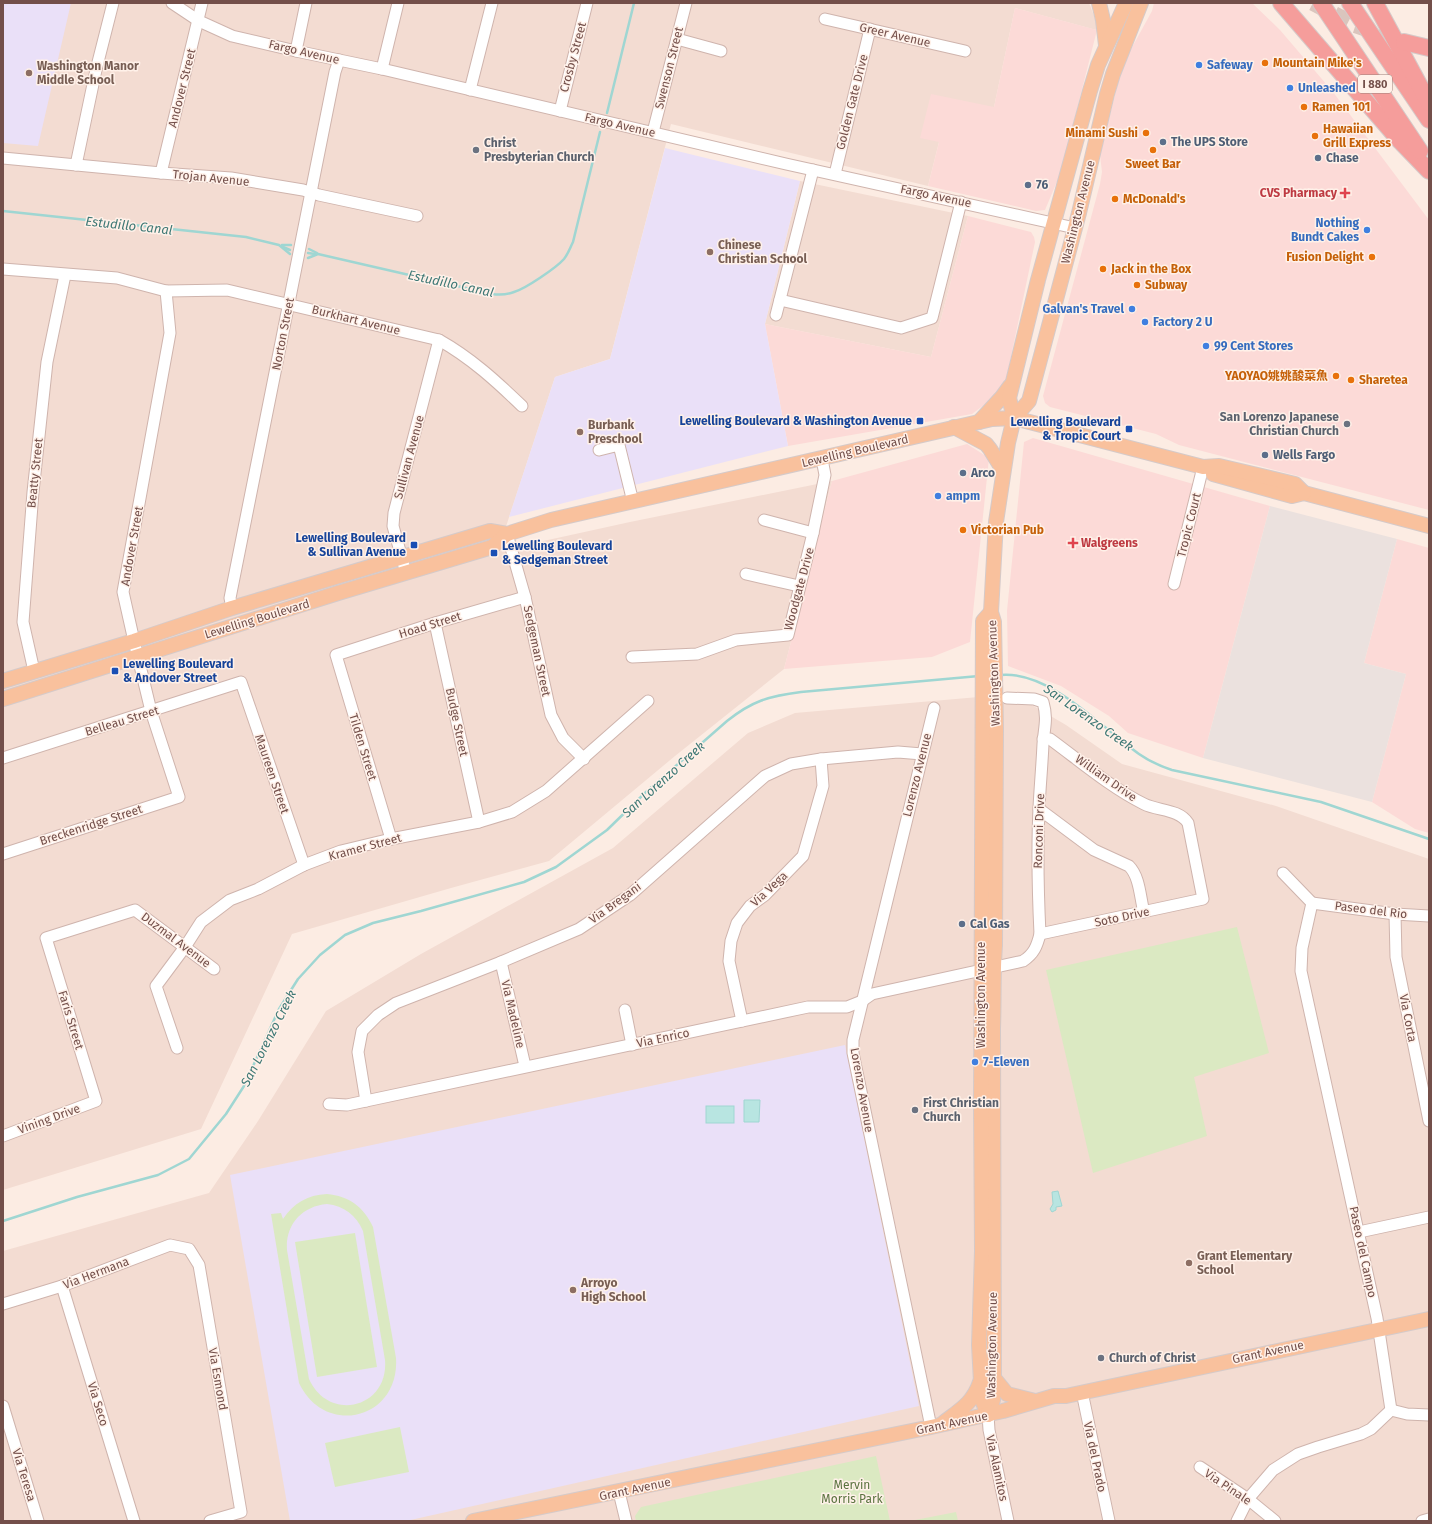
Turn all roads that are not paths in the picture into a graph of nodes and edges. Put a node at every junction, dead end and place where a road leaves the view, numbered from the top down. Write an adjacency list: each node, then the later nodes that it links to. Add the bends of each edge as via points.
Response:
1 (113, 3): 37 (street)
2 (172, 3): 18 (street, Fargo Avenue)
3 (202, 3): 18 (street, Andover Street)
4 (306, 3): 24 (street)
5 (398, 3): 28 (street)
6 (492, 3): 29 (street)
7 (588, 3): 31 (street, Crosby Street)
8 (686, 3): 20 (street, Swenson Street)
9 (1099, 3): 22 (main road)
10 (1126, 3): 22 (main road, Washington Avenue)
11 (1141, 3): 46 (main road, Washington Avenue, via 1113,74)
12 (1281, 3): 39 (highway, via 1402,144)
13 (1321, 3): 36 (highway, I 880)
14 (1332, 3): 34 (highway, I 880)
15 (1350, 3): 32 (highway, I 880)
16 (1375, 3): 30 (highway)
17 (825, 18): 19 (street, Greer Avenue)
18 (199, 21): 24 (street, Fargo Avenue, via 232,36); 40 (street, Andover Street)
19 (870, 29): 26 (street, Greer Avenue); 41 (street, Golden Gate Drive)
20 (677, 39): 25 (street); 33 (street, Swenson Street)
21 (1404, 42): 23 (highway)
22 (1106, 46): 45 (main road, Washington Avenue, via 1090,90)
23 (1429, 48)
24 (296, 51): 27 (street, Fargo Avenue)
25 (721, 51)
26 (965, 51)
27 (339, 60): 28 (street, Fargo Avenue); 42 (street, Norton Street)
28 (382, 69): 29 (street, Fargo Avenue)
29 (470, 90): 31 (street, Fargo Avenue)
30 (1429, 102)
31 (560, 111): 33 (street, Fargo Avenue)
32 (1429, 120)
33 (653, 132): 38 (street, Fargo Avenue)
34 (1429, 146)
35 (3, 158): 37 (street, Trojan Avenue)
36 (1429, 164)
37 (76, 165): 40 (street, Trojan Avenue)
38 (812, 170): 41 (street, Fargo Avenue); 50 (street)
39 (1429, 171)
40 (161, 173): 42 (street, Trojan Avenue, via 231,178)
41 (834, 174): 43 (street, Fargo Avenue)
42 (311, 192): 44 (street, Trojan Avenue); 51 (street, Norton Street)
43 (962, 202): 45 (street, Fargo Avenue); 50 (street, via 932,318 901,328)
44 (416, 216)
45 (1054, 223): 46 (street, Fargo Avenue); 54 (main road, Washington Avenue)
46 (1075, 228): 56 (main road, Washington Avenue, via 1029,401)
47 (3, 269): 48 (street, Burkhart Avenue)
48 (65, 275): 49 (street, Burkhart Avenue, via 117,278); 81 (street, Beatty Street, via 47,362 30,522 23,622)
49 (166, 291): 51 (street, Burkhart Avenue, via 227,290); 77 (street, Andover Street, via 170,333 124,592)
50 (780, 300): 52 (street)
51 (289, 304): 53 (street, Burkhart Avenue); 74 (street, Norton Street, via 230,601)
52 (776, 315)
53 (439, 340): 55 (street, Burkhart Avenue, via 481,368); 68 (street, Sullivan Avenue, via 394,513 393,526)
54 (1013, 382): 56 (main road, Washington Avenue, via 1009,398); 57 (main road)
55 (522, 406)
56 (1014, 418): 57 (main road, Lewelling Boulevard); 61 (main road, Lewelling Boulevard); 62 (main road, Washington Avenue)
57 (980, 422): 58 (main road, Lewelling Boulevard)
58 (954, 427): 60 (main road, Lewelling Boulevard); 62 (main road, via 986,444)
59 (599, 450): 63 (street, via 620,445)
60 (822, 459): 63 (main road, Lewelling Boulevard); 66 (street, Woodgate Drive, via 825,475)
61 (1203, 467): 65 (main road, Lewelling Boulevard, via 1215,475 1292,496 1304,493); 71 (street, Tropic Court)
62 (1003, 470): 111 (main road, Washington Avenue, via 996,522 991,612 984,621 989,660 983,910)
63 (633, 502): 67 (main road, Lewelling Boulevard, via 551,520)
64 (764, 520): 66 (street)
65 (1429, 526)
66 (813, 533): 72 (street, Woodgate Drive)
67 (507, 534): 68 (main road, Lewelling Boulevard, via 490,531); 69 (main road, Lewelling Boulevard, via 494,546); 73 (street, Sedgeman Street)
68 (401, 558): 69 (street, Sullivan Avenue); 74 (main road, Lewelling Boulevard)
69 (406, 573): 76 (main road, Lewelling Boulevard)
70 (746, 574): 72 (street)
71 (1174, 584)
72 (799, 586): 80 (street, Woodgate Drive, via 788,636 736,640 697,654)
73 (525, 597): 75 (street, Hoad Street); 92 (street, Sedgeman Street, via 551,715 564,738)
74 (232, 608): 76 (main road); 77 (main road, Lewelling Boulevard)
75 (435, 623): 78 (street, Hoad Street); 96 (street, Budge Street)
76 (226, 629): 79 (main road, Lewelling Boulevard)
77 (134, 641): 79 (street, Andover Street); 81 (main road, Lewelling Boulevard)
78 (336, 655): 97 (street, Tilden Street)
79 (138, 657): 85 (main road, Lewelling Boulevard); 88 (street, Andover Street)
80 (632, 657)
81 (34, 672): 82 (main road, Lewelling Boulevard)
82 (3, 681)
83 (241, 682): 88 (street, Belleau Street); 99 (street, Maureen Street)
84 (1007, 698): 89 (street, Ronconi Drive, via 1043,702 1046,724)
85 (3, 699)
86 (648, 701): 92 (street, Kramer Street)
87 (934, 708): 90 (street, Lorenzo Avenue)
88 (151, 711): 91 (street, Belleau Street); 94 (street, Andover Street)
89 (1043, 739): 95 (street, Ronconi Drive); 101 (street, William Drive, via 1050,739 1132,798 1184,818 1188,823)
90 (922, 754): 93 (street, Via Bregani, via 898,752); 112 (street, Lorenzo Avenue)
91 (3, 758)
92 (584, 759): 96 (street, Kramer Street, via 546,791 512,812)
93 (821, 759): 109 (street, Via Bregani, via 791,764 765,776 630,895 579,929); 114 (street, Via Vega, via 823,786 803,856 765,895 750,906 737,923 731,941 729,961)
94 (179, 797): 98 (street, Breckenridge Street)
95 (1039, 809): 103 (street, via 1094,850 1129,866 1136,877); 106 (street, Ronconi Drive)
96 (479, 822): 97 (street, Kramer Street)
97 (391, 838): 99 (street, Kramer Street, via 341,851)
98 (3, 854)
99 (304, 865): 108 (street, Kramer Street, via 258,889 230,900 201,922)
100 (1283, 873): 102 (street)
101 (1203, 899): 103 (street, Soto Drive)
102 (1312, 903): 104 (street, Paseo del Rio); 124 (street, Paseo del Campo, via 1302,948 1301,972)
103 (1144, 912): 106 (street, Soto Drive)
104 (1395, 914): 105 (street, Paseo del Rio); 121 (street, Via Corta, via 1396,956)
105 (1429, 916)
106 (1040, 934): 111 (street, Ronconi Drive, via 1031,956 1023,961)
107 (46, 938): 108 (street, Duzmal Avenue, via 136,910); 119 (street, Faris Street)
108 (185, 947): 110 (street, Duzmal Avenue); 116 (street, Kramer Street, via 156,986)
109 (501, 962): 117 (street, Via Madeline); 118 (street, Via Bregani, via 396,1003 362,1031 358,1052)
110 (214, 969)
111 (987, 969): 112 (street, Via Enrico, via 872,994); 130 (main road, Washington Avenue)
112 (862, 1001): 114 (street, Via Enrico, via 847,1007 808,1007); 137 (street, Lorenzo Avenue, via 853,1040 853,1054)
113 (625, 1010): 115 (street)
114 (742, 1021): 115 (street, Via Enrico)
115 (632, 1045): 117 (street, Via Enrico)
116 (177, 1048)
117 (525, 1066): 118 (street, Via Enrico)
118 (366, 1101): 120 (street, Via Enrico, via 347,1105)
119 (96, 1102): 122 (street, Vining Drive)
120 (329, 1104)
121 (1429, 1121)
122 (4, 1132)
123 (1429, 1217): 124 (street)
124 (1359, 1232): 129 (street, Paseo del Campo)
125 (190, 1249): 126 (street, Via Hermana, via 170,1246); 144 (street, Via Esmond, via 199,1265 241,1512)
126 (62, 1286): 127 (street, Via Hermana); 143 (street, Via Seco)
127 (3, 1304)
128 (1429, 1318): 129 (main road, Grant Avenue)
129 (1379, 1329): 131 (main road, Grant Avenue); 134 (street, Paseo del Campo)
130 (988, 1378): 132 (main road, via 1007,1394); 135 (main road, Washington Avenue, via 994,1400); 137 (main road, via 963,1408)
131 (1082, 1392): 132 (main road, Grant Avenue); 148 (street, Via del Prado)
132 (1037, 1401): 135 (main road, Grant Avenue)
133 (3, 1406): 142 (street, Via Teresa)
134 (1391, 1410): 136 (street); 140 (street, via 1371,1429 1361,1434 1318,1446 1292,1458 1273,1470)
135 (988, 1415): 137 (main road, Grant Avenue); 147 (street, Via Alamitos)
136 (1429, 1415)
137 (935, 1427): 139 (main road, Grant Avenue)
138 (1200, 1467): 140 (street, Via Pinale)
139 (619, 1492): 145 (main road, Grant Avenue); 146 (street)
140 (1248, 1499): 149 (street); 150 (street, Via Pinale)
141 (1429, 1519): 151 (street)
142 (38, 1521)
143 (134, 1521)
144 (210, 1521)
145 (473, 1521)
146 (626, 1521)
147 (1008, 1521)
148 (1109, 1521)
149 (1237, 1521)
150 (1275, 1521)
151 (1422, 1521)

